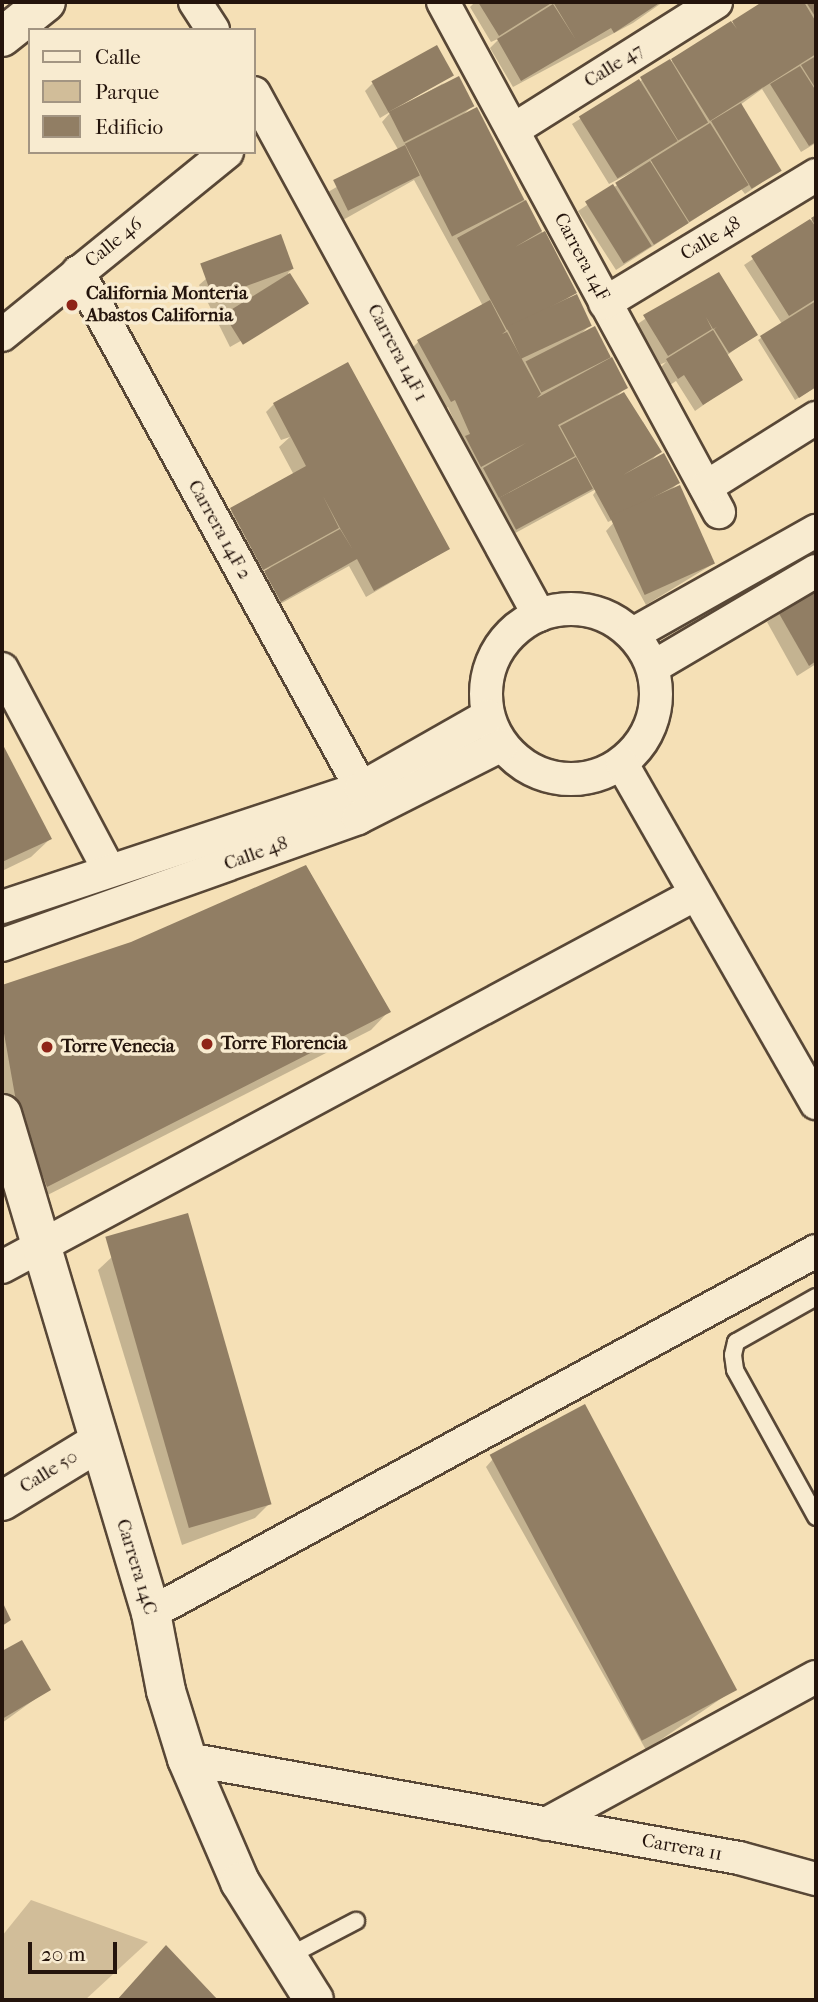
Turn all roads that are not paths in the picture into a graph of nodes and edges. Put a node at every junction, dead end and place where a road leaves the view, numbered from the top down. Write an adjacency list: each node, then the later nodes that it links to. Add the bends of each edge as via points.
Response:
1 (46, 2): 6 (street)
2 (195, 2): 5 (street)
3 (443, 2): 8 (street, Carrera 14F)
4 (716, 2): 8 (street, Calle 47)
5 (212, 28)
6 (2, 37)
7 (259, 114): 17 (street, Carrera 14F 1)
8 (513, 130): 12 (street, Carrera 14F)
9 (225, 154): 11 (street, Calle 46)
10 (816, 175): 12 (street, Calle 48)
11 (78, 272): 13 (street, Calle 46); 24 (street, Carrera 14F 2)
12 (605, 303): 14 (street, Carrera 14F, via 713,500)
13 (2, 335)
14 (816, 418)
15 (816, 531): 18 (street)
16 (816, 571): 19 (street)
17 (539, 615): 18 (street, via 563,609 589,610); 21 (street, via 518,627 501,646 488,680)
18 (633, 634): 19 (street)
19 (653, 667): 23 (street, via 657,693 653,720 641,744)
20 (2, 669): 25 (street)
21 (488, 716): 22 (street); 24 (street, Calle 48)
22 (502, 746): 23 (street, via 522,764 558,779 598,776); 28 (street, Calle 48, via 358,818)
23 (622, 764): 26 (street)
24 (360, 788): 25 (street, Calle 48)
25 (109, 870): 27 (street, Calle 48)
26 (694, 895): 29 (street); 31 (street)
27 (2, 907)
28 (2, 945)
29 (816, 1103)
30 (2, 1114): 31 (street, Carrera 14C)
31 (40, 1247): 33 (street); 35 (street, Carrera 14C)
32 (816, 1251): 38 (street)
33 (2, 1268)
34 (816, 1297): 37 (lane, via 736,1342 733,1355 735,1370)
35 (97, 1443): 36 (street, Calle 50); 38 (street, Carrera 14C)
36 (2, 1501)
37 (816, 1517)
38 (151, 1613): 40 (street, Carrera 14C, via 166,1691)
39 (816, 1677): 41 (street)
40 (187, 1759): 41 (street, Carrera 11); 44 (street, Carrera 14C, via 240,1882)
41 (546, 1824): 42 (street, Carrera 11, via 739,1858)
42 (816, 1879)
43 (356, 1921): 44 (lane)
44 (284, 1959): 45 (street, Carrera 14C)
45 (314, 2000)

